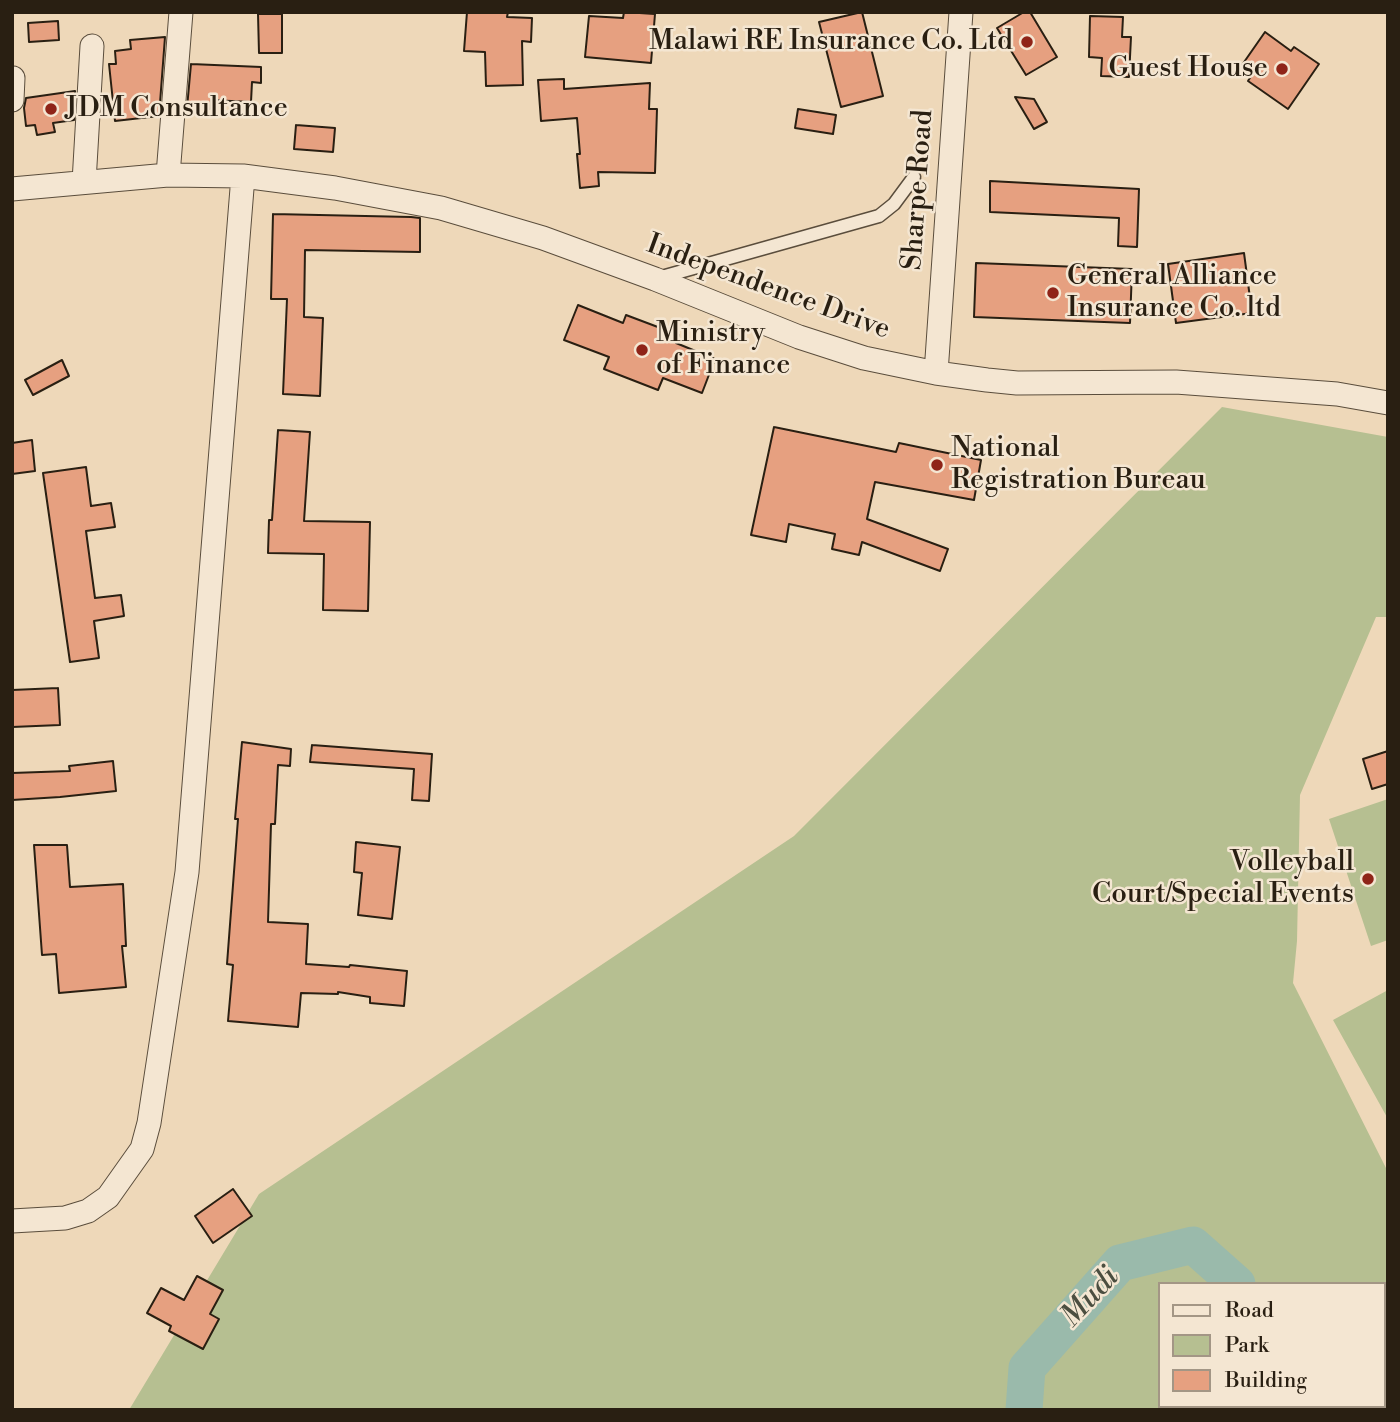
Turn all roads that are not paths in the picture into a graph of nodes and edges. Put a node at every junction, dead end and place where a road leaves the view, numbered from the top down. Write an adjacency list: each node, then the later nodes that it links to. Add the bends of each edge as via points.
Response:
1 (181, 12): 6 (street)
2 (961, 12): 12 (street, Sharpe Road)
3 (92, 46): 9 (street)
4 (13, 78): 5 (street)
5 (12, 100)
6 (168, 174): 7 (street, Independence Drive); 9 (street, Independence Drive)
7 (243, 176): 11 (street, Independence Drive, via 441,208); 14 (street, via 187,872 149,1123 142,1149 108,1197 88,1211 65,1218)
8 (914, 177): 11 (lane, via 879,216)
9 (84, 182): 10 (street, Independence Drive)
10 (12, 189)
11 (654, 279): 12 (street, Independence Drive, via 812,341)
12 (936, 373): 13 (street, Independence Drive, via 1017,383 1189,383 1337,394)
13 (1388, 403)
14 (12, 1221)

